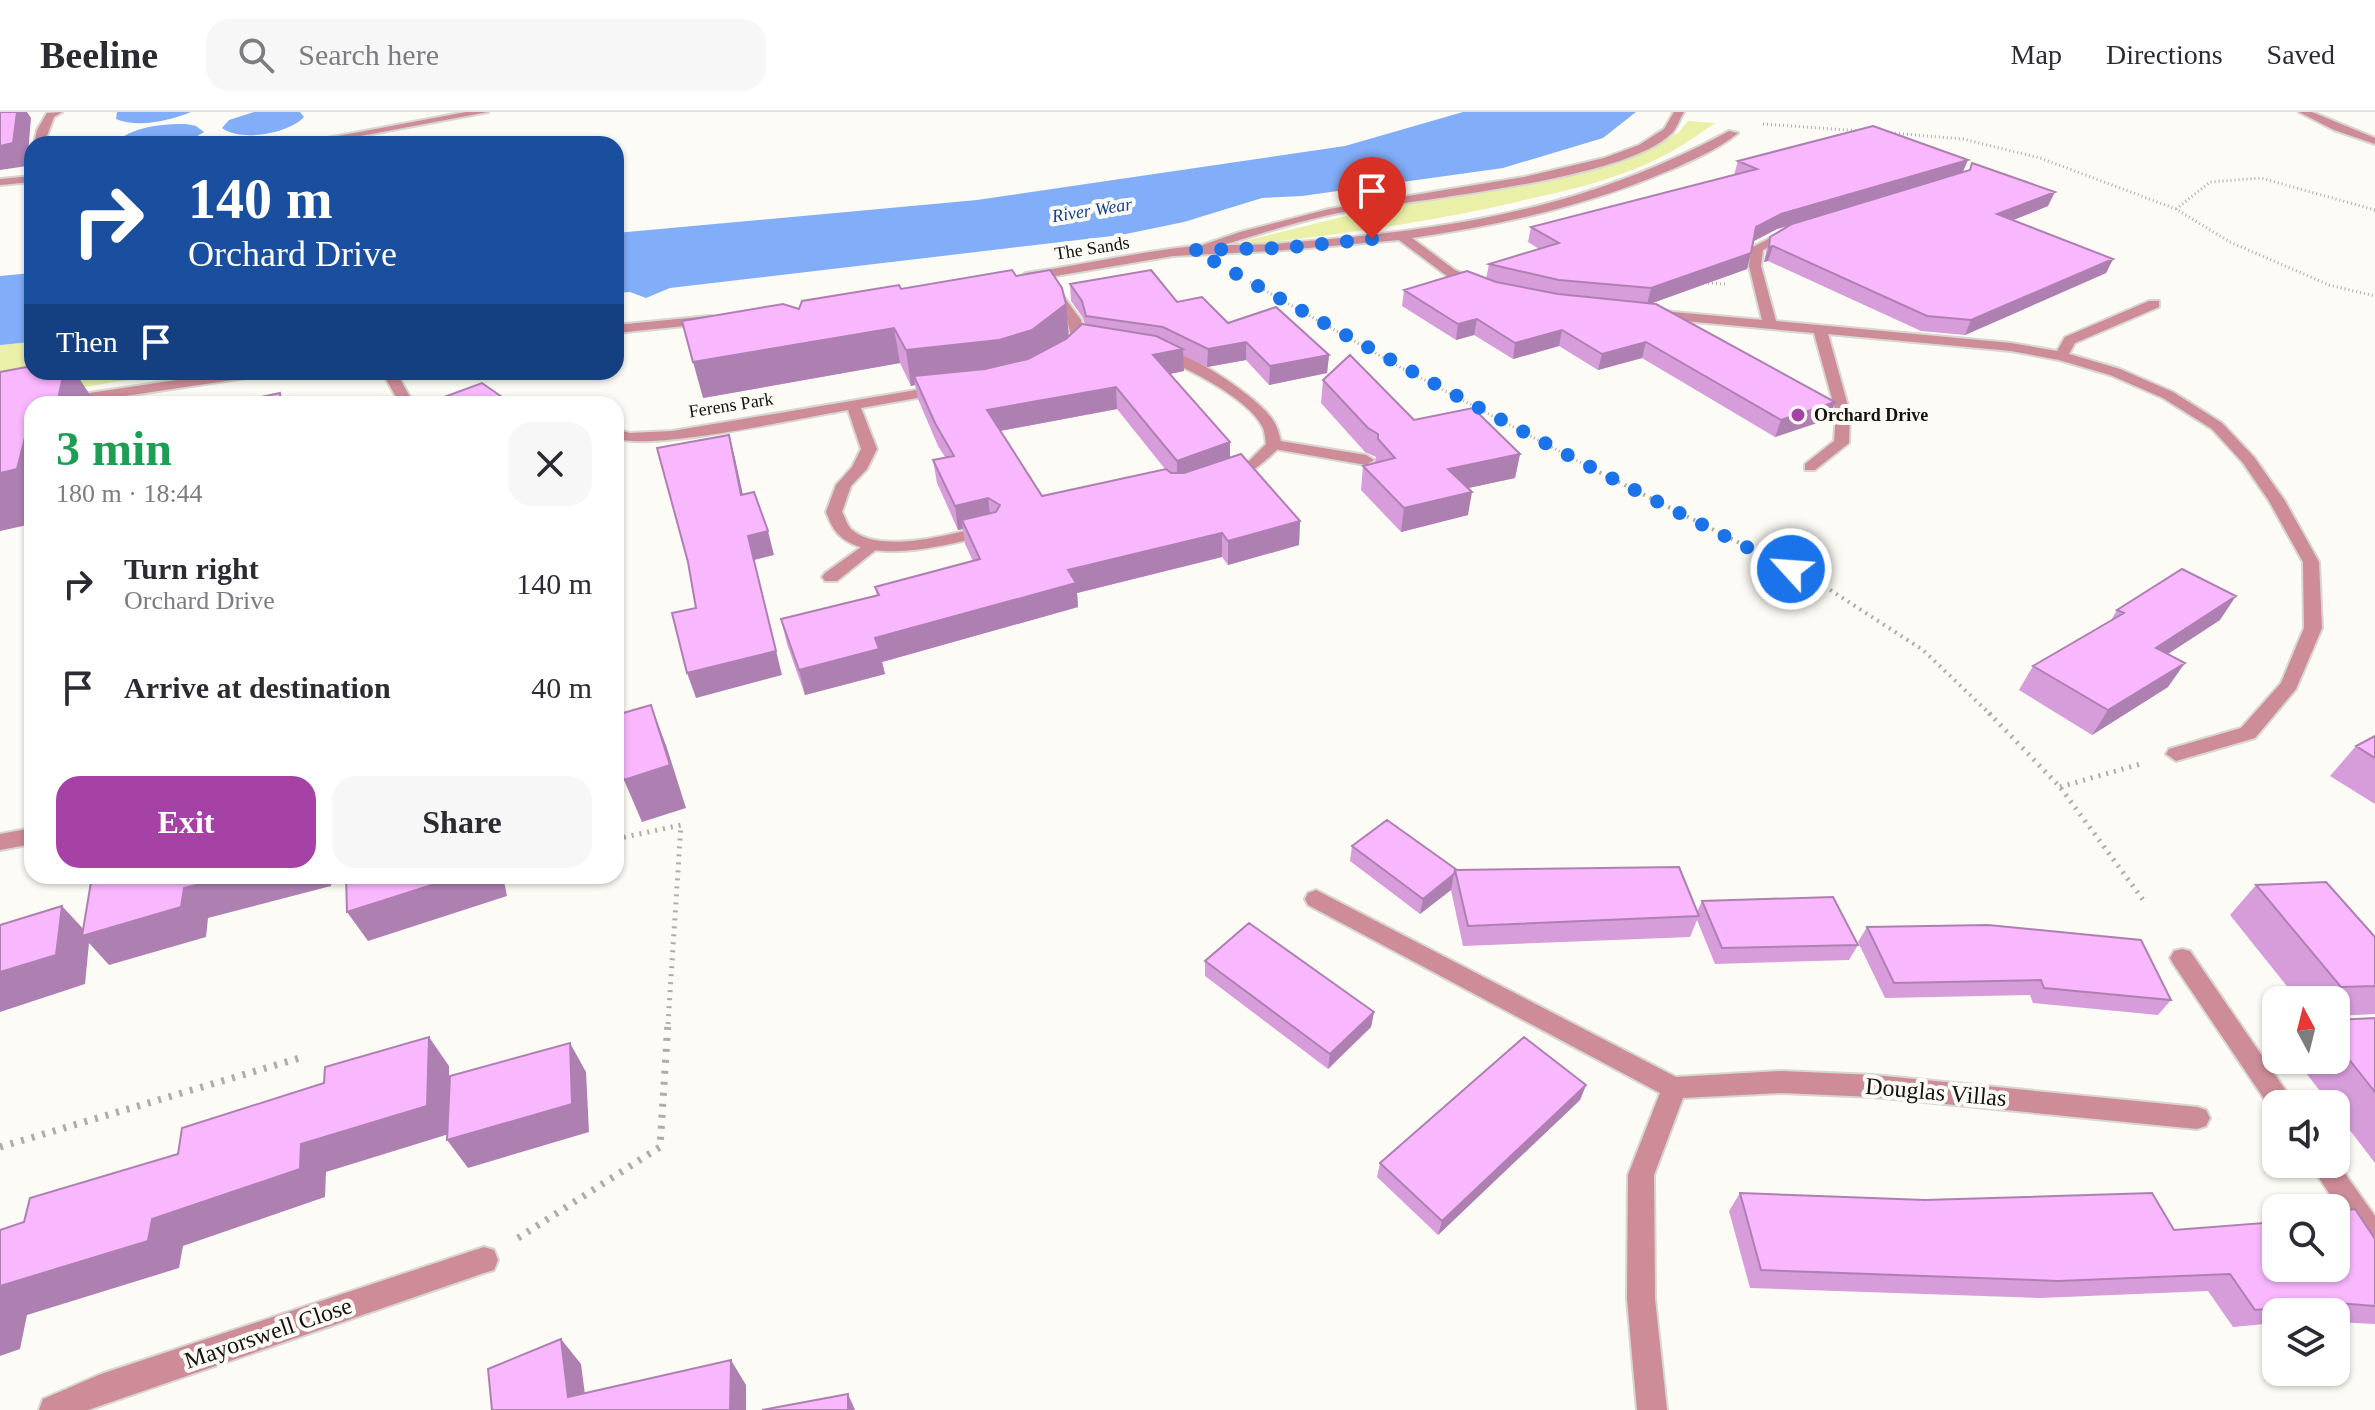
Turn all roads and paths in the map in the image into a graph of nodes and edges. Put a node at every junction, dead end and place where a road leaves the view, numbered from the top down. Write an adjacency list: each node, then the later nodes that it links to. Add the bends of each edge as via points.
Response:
1 (57, 112): 9 (street, via 50,115)
2 (483, 112): 10 (street)
3 (1679, 112): 18 (street, via 1657,139 1597,164 1328,213)
4 (2304, 112): 11 (street)
5 (1762, 124): 6 (path)
6 (1861, 131)
7 (1733, 133): 17 (street, via 1659,174 1607,192)
8 (1890, 133): 14 (path, via 1963,139 2040,158)
9 (42, 136)
10 (346, 136)
11 (2375, 141)
12 (24, 180): 13 (street)
13 (0, 182)
14 (2176, 209): 15 (path, via 2210,182 2261,178); 22 (path, via 2230,242 2329,285)
15 (2375, 210)
16 (1797, 229): 26 (street, via 1757,248 1755,266)
17 (1402, 236): 18 (street); 21 (street, via 1451,273)
18 (1194, 250): 19 (street, The Sands); 47 (path, via 1400,367 1821,584 1923,650)
19 (1042, 275): 20 (street, The Sands); 31 (street, via 1086,340)
20 (1011, 280)
21 (1494, 291)
22 (2375, 296)
23 (2154, 304): 30 (street, via 2070,340)
24 (1640, 313): 26 (street)
25 (726, 318): 27 (street)
26 (1770, 325): 28 (street)
27 (624, 328)
28 (1820, 329): 30 (street); 41 (street, via 1843,413 1841,443)
29 (1147, 348): 39 (street, via 1187,364 1244,399 1270,426)
30 (2061, 356): 46 (street, via 2168,395 2217,426 2256,470 2311,562 2313,628 2289,685 2248,733)
31 (1054, 361)
32 (201, 380): 33 (street)
33 (164, 385): 35 (street); 36 (street)
34 (956, 389): 37 (street, Ferens Park)
35 (92, 396)
36 (162, 396)
37 (853, 404): 38 (street, Ferens Park, via 672,435); 44 (street, via 869,449 844,485 834,512 845,533)
38 (624, 436)
39 (1274, 445): 40 (street); 42 (street, via 1254,464)
40 (1366, 460)
41 (1810, 467)
42 (1217, 479)
43 (992, 530): 44 (street, via 934,542)
44 (871, 545): 45 (street)
45 (831, 577)
46 (2176, 754): 47 (path)
47 (2060, 787): 52 (path)
48 (24, 838): 50 (street)
49 (624, 840): 61 (path, via 681,825 660,1147)
50 (0, 842)
51 (1316, 899): 55 (street)
52 (2144, 901)
53 (2182, 958): 56 (street)
54 (303, 1057): 58 (path)
55 (1674, 1088): 57 (street, Douglas Villas, via 1781,1082 1874,1086); 63 (street, via 1641,1175 1641,1299)
56 (2272, 1090)
57 (2197, 1118)
58 (0, 1147)
59 (2333, 1178): 60 (street)
60 (2375, 1239)
61 (484, 1260): 62 (street, Mayorswell Close, via 101,1389)
62 (54, 1410)
63 (1652, 1410)

